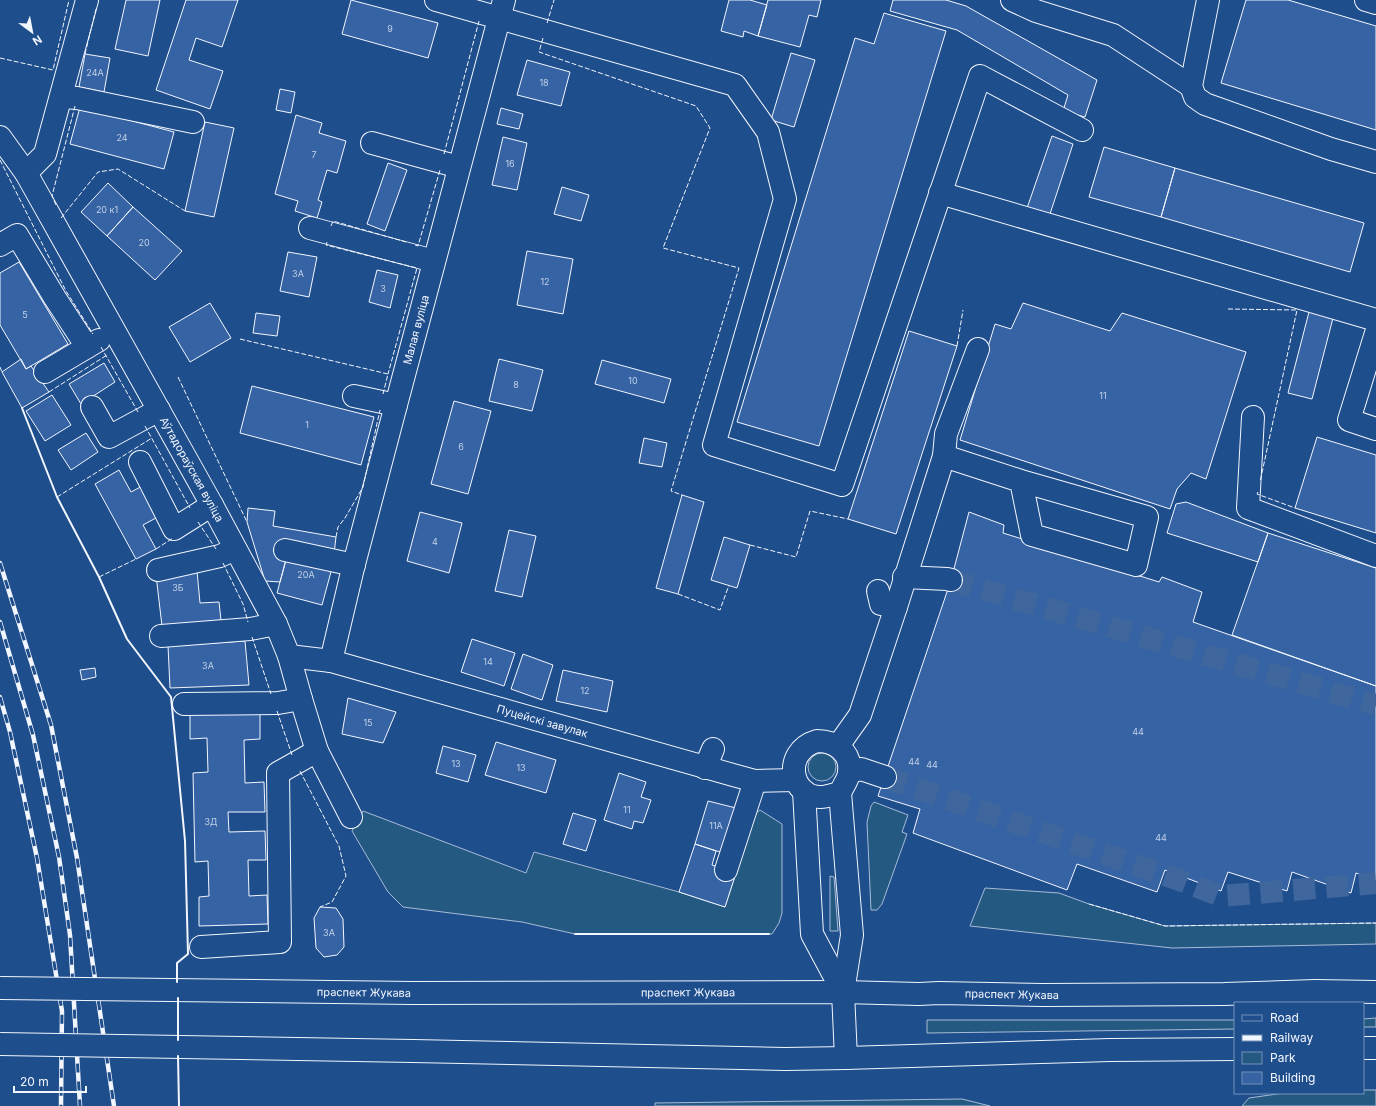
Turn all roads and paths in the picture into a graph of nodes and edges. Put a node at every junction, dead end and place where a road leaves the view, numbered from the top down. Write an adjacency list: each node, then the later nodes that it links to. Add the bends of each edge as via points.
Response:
1 (87, 0): 9 (street)
2 (436, 0): 7 (street)
3 (1012, 0): 8 (street, via 1036,11 1113,35)
4 (1208, 0): 8 (street)
5 (1366, 0): 6 (street)
6 (1376, 3)
7 (502, 9): 15 (street, Малая вуліца); 17 (street, via 735,84 768,132 785,200 714,445 842,485)
8 (1191, 86): 14 (street, via 1195,97 1205,104 1331,149)
9 (62, 97): 10 (street); 16 (street, via 45,154)
10 (193, 122)
11 (1082, 130): 17 (street, via 980,76)
12 (0, 137): 16 (street, Аўтадораўская вуліца)
13 (372, 143): 15 (street)
14 (1376, 162)
15 (459, 167): 20 (street, Малая вуліца)
16 (26, 173): 22 (street, Аўтадораўская вуліца)
17 (940, 193): 21 (street)
18 (310, 228): 20 (street)
19 (0, 245): 24 (street, via 17,235)
20 (434, 261): 28 (street, Малая вуліца)
21 (1376, 320)
22 (113, 330): 24 (street); 30 (street, Аўтадораўская вуліца)
23 (1376, 333): 32 (street, via 1349,420)
24 (87, 347): 26 (street)
25 (978, 349): 33 (street, via 946,434)
26 (45, 372)
27 (354, 396): 28 (street)
28 (396, 405): 40 (street, Малая вуліца)
29 (92, 407): 30 (street, via 109,437)
30 (159, 410): 36 (street, Аўтадораўская вуліца)
31 (1253, 417): 39 (street, via 1248,508)
32 (1376, 429)
33 (944, 456): 35 (street); 42 (street)
34 (140, 462): 36 (street, via 174,529)
35 (1021, 481): 35 (street, via 1147,517 1136,565 1032,535)
36 (212, 505): 37 (street, Аўтадораўская вуліца)
37 (235, 548): 41 (street, via 220,556); 46 (street, Аўтадораўская вуліца)
38 (285, 550): 40 (street)
39 (1376, 556)
40 (354, 565): 49 (street, Малая вуліца)
41 (158, 570)
42 (904, 577): 43 (street); 45 (street)
43 (951, 580)
44 (878, 591): 45 (street, via 881,604)
45 (896, 607): 52 (street, via 860,715)
46 (276, 624): 47 (street, via 250,629); 48 (street, Аўтадораўская вуліца)
47 (161, 636)
48 (289, 656): 49 (street, Пуцейскі завулак); 50 (street, Аўтадораўская вуліца)
49 (331, 661): 56 (street, Пуцейскі завулак, via 709,758)
50 (301, 699): 51 (street, via 278,703); 53 (street, Аўтадораўская вуліца)
51 (184, 704)
52 (838, 746): 54 (street, via 847,758); 57 (street, via 832,742 817,741 799,752 794,765)
53 (317, 751): 59 (street, Аўтадораўская вуліца); 61 (street, via 278,773 280,942)
54 (849, 772): 55 (street, via 861,769); 58 (street)
55 (885, 777)
56 (755, 781): 57 (street, Пуцейскі завулак); 60 (street)
57 (800, 785): 58 (street, via 815,796); 63 (street, via 812,934)
58 (840, 793): 63 (street, via 852,935)
59 (351, 817)
60 (726, 870)
61 (201, 946)
62 (0, 988): 63 (street, праспект Жукава, bridge, via 413,993)
63 (843, 992): 64 (street, праспект Жукава, via 1059,995); 69 (street)
64 (1376, 992)
65 (0, 1044): 69 (street, bridge, via 785,1059)
66 (1364, 1048): 67 (street)
67 (1376, 1048)
68 (1234, 1049): 69 (street)
69 (846, 1058)

